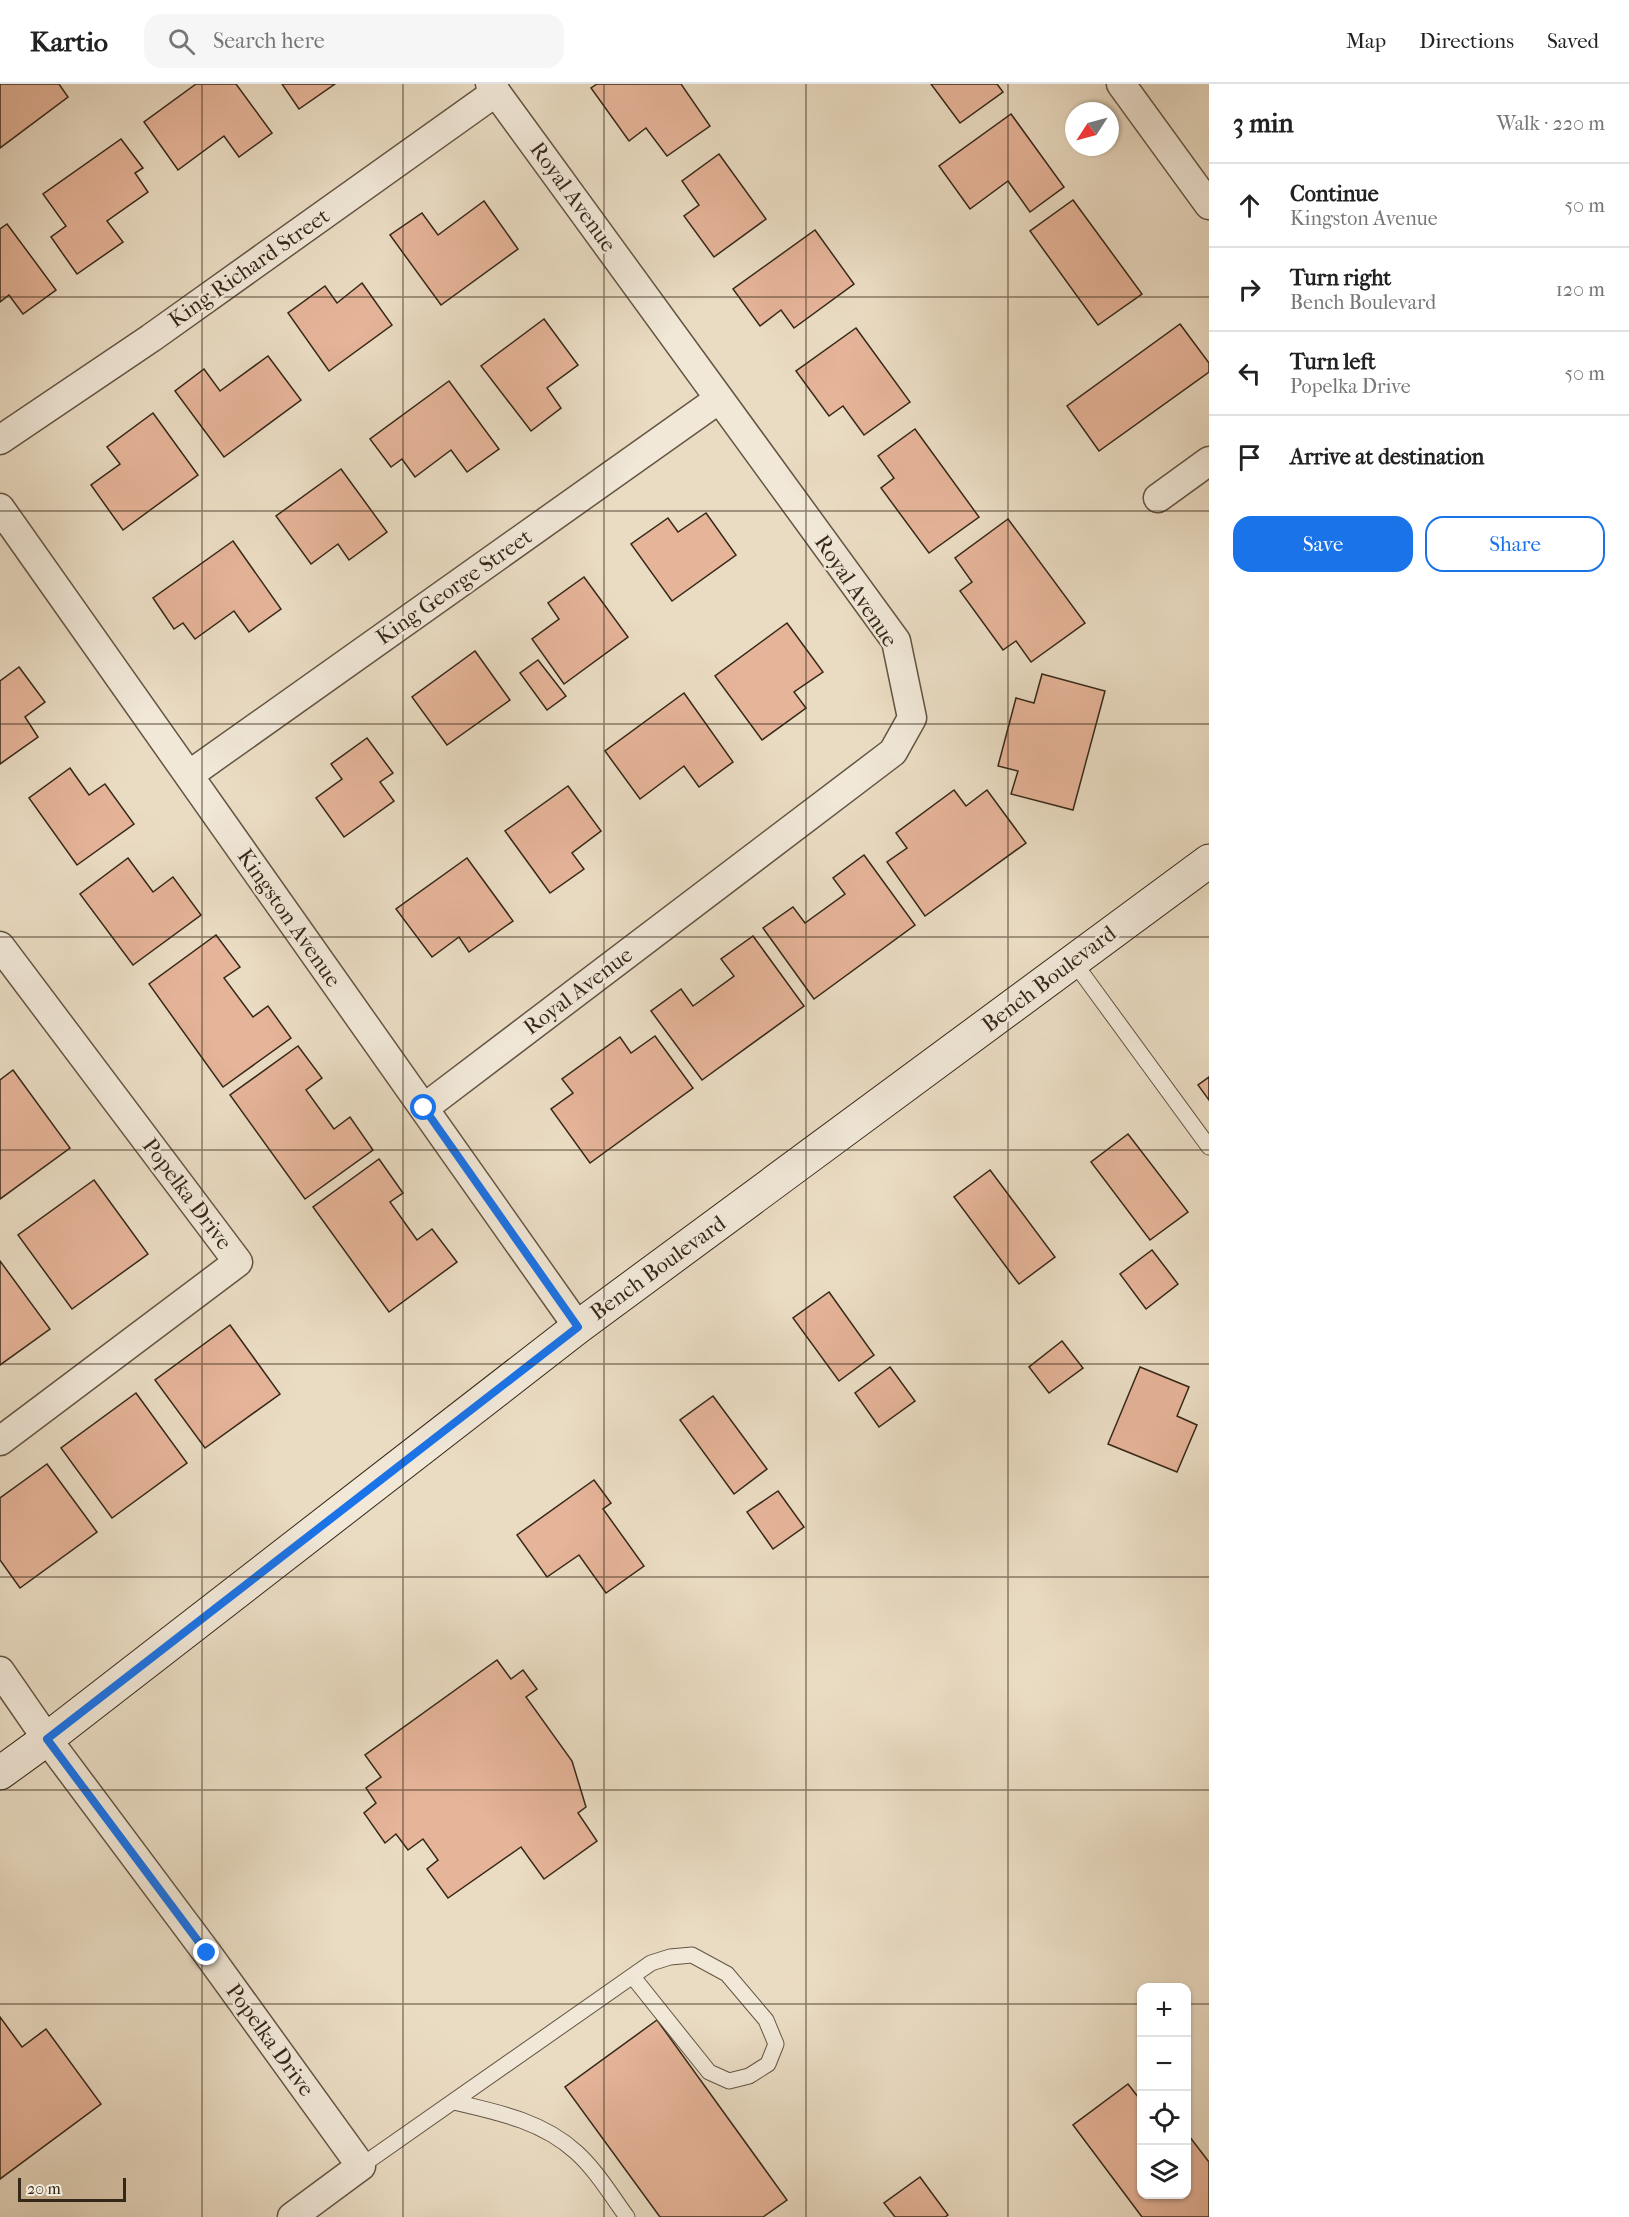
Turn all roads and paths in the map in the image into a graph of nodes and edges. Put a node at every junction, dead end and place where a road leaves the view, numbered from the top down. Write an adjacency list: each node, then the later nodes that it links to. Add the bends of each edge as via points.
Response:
1 (1121, 84): 3 (street)
2 (493, 88): 4 (street, Royal Avenue); 5 (street, King Richard Street, via 151,338)
3 (1209, 205)
4 (720, 399): 9 (street, King George Street); 13 (street, Royal Avenue, via 897,641 912,718 893,752)
5 (0, 440)
6 (1209, 460): 7 (street)
7 (1158, 498)
8 (0, 508): 9 (street, Kingston Avenue)
9 (189, 776): 13 (street, Kingston Avenue)
10 (1209, 861): 12 (main road, Bench Boulevard)
11 (0, 946): 16 (street, Popelka Drive, via 238,1262)
12 (1073, 962): 14 (lane); 15 (main road, Bench Boulevard)
13 (424, 1108): 15 (street, Kingston Avenue)
14 (1209, 1147)
15 (578, 1327): 18 (main road, Bench Boulevard)
16 (0, 1441)
17 (0, 1671): 18 (street, Popelka Drive)
18 (47, 1739): 19 (main road, Bench Boulevard); 22 (street, Popelka Drive)
19 (0, 1773)
20 (633, 1977): 20 (lane, via 710,2072 729,2081 749,2076 768,2064 776,2044 766,2020 727,1974 692,1956 670,1957); 21 (lane)
21 (454, 2102): 22 (lane); 24 (lane, via 541,2127 575,2151)
22 (361, 2166): 23 (street)
23 (292, 2217)
24 (627, 2217)

